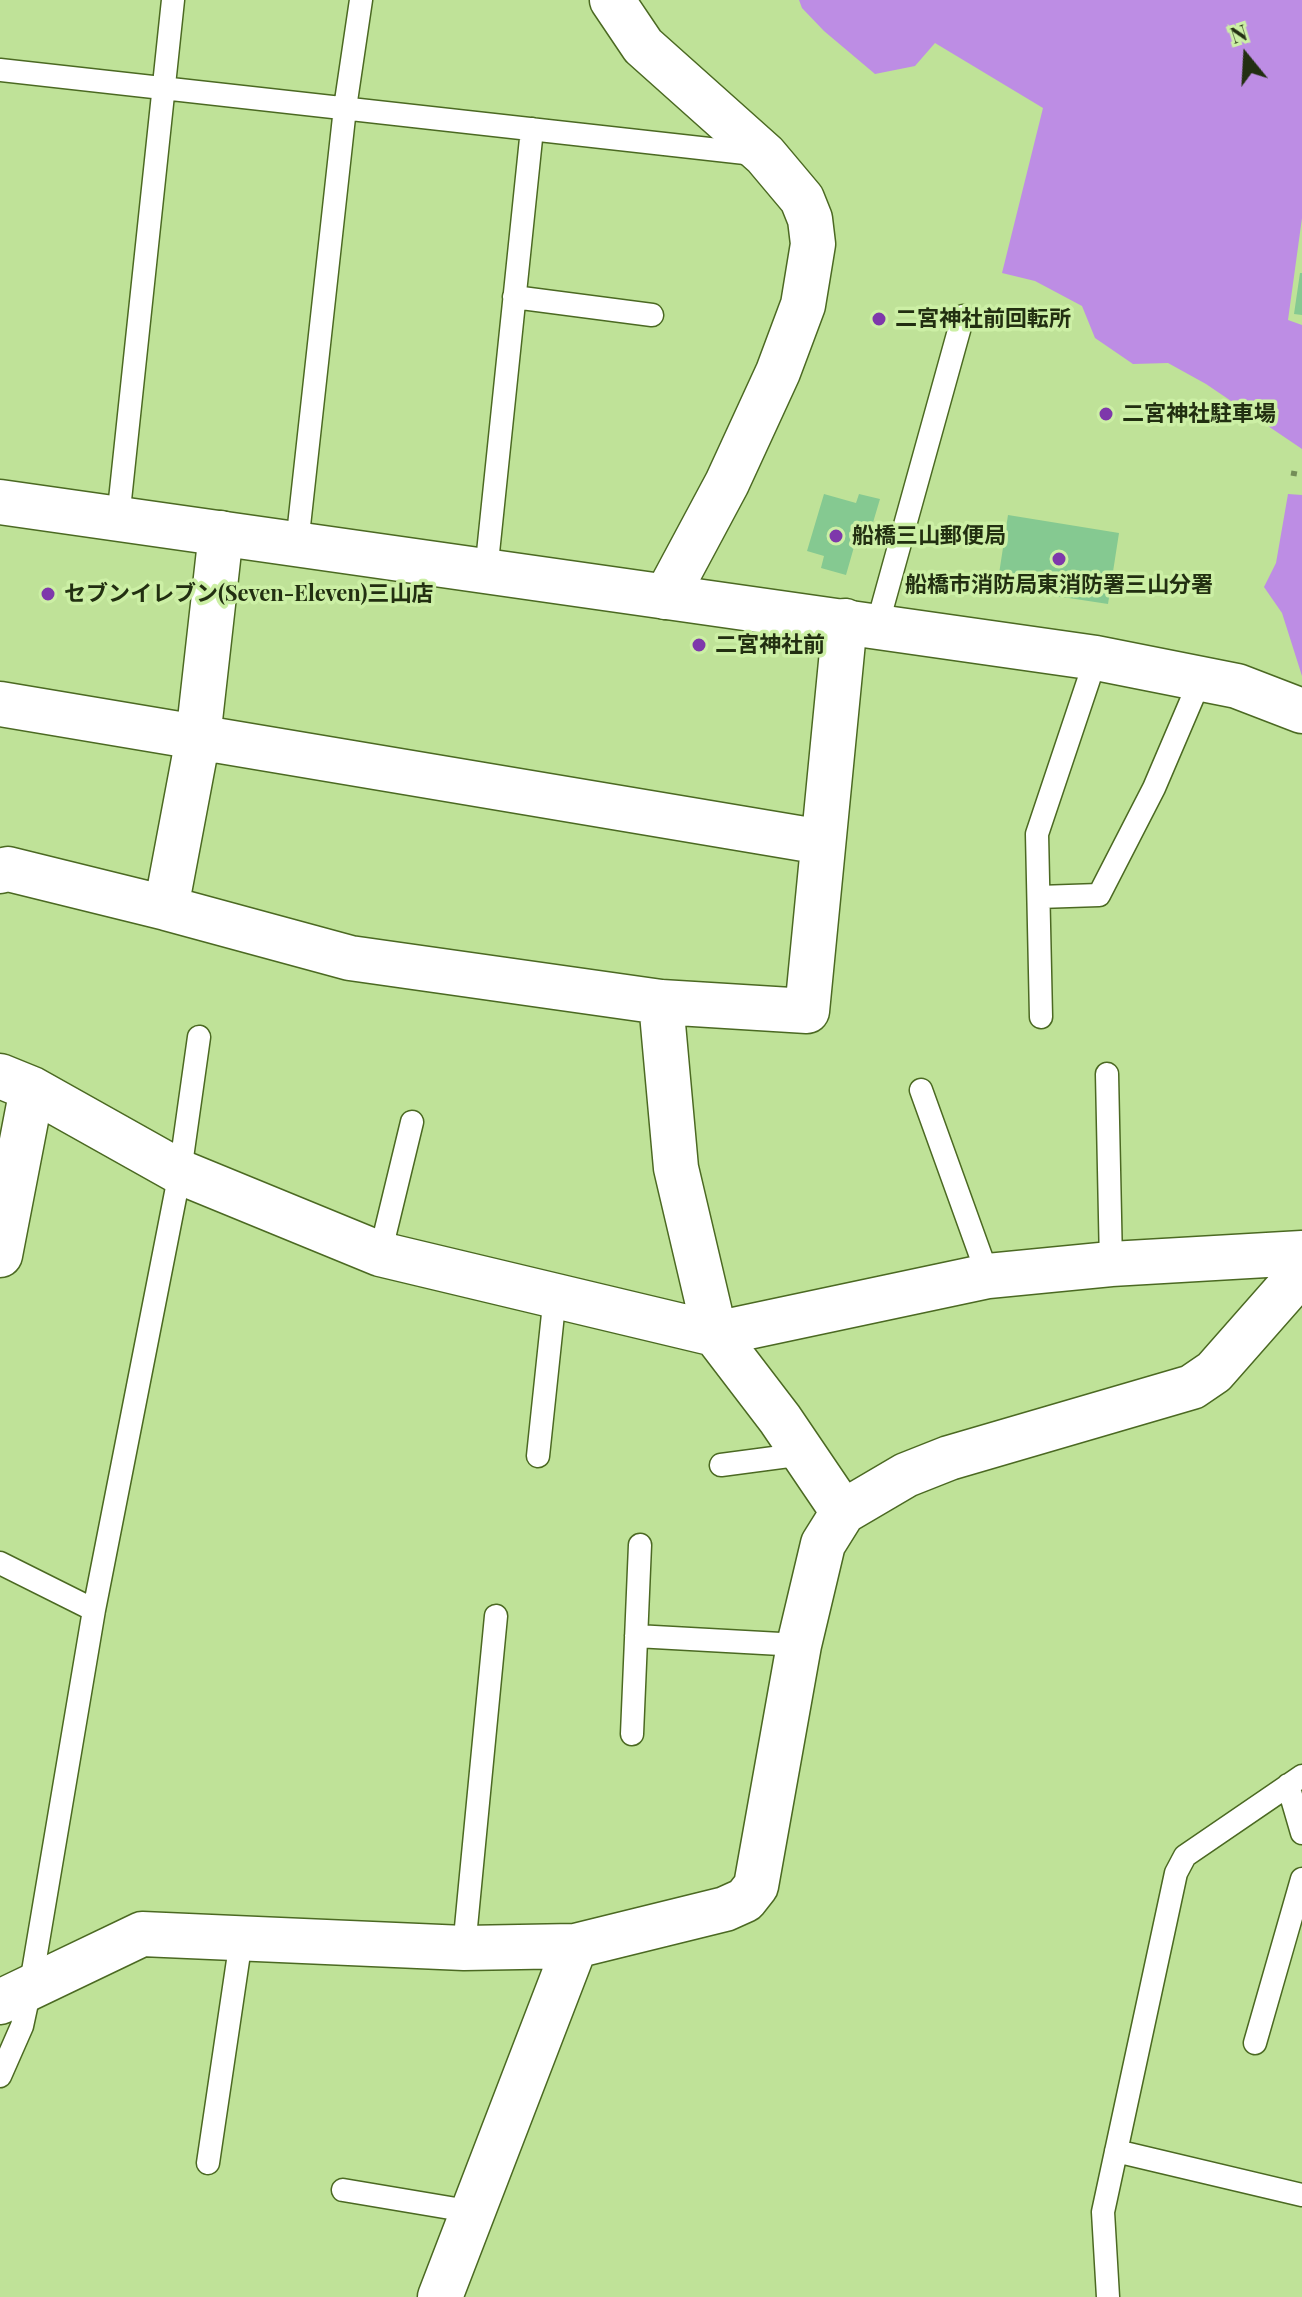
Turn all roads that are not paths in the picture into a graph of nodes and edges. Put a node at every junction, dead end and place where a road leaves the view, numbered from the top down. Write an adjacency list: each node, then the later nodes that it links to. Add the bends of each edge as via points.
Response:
1 (173, 0): 5 (lane)
2 (361, 0): 6 (lane)
3 (612, 0): 8 (street, via 643,46)
4 (0, 70): 5 (lane)
5 (164, 88): 6 (lane); 13 (lane)
6 (345, 108): 7 (lane); 15 (lane)
7 (532, 129): 8 (lane); 9 (lane)
8 (765, 155): 17 (street, via 802,199 810,219 813,244 803,305 727,483)
9 (514, 297): 10 (lane); 16 (lane)
10 (652, 315)
11 (963, 316): 18 (lane)
12 (0, 502): 13 (street)
13 (118, 519): 14 (street)
14 (221, 533): 15 (street); 23 (street)
15 (297, 544): 16 (street)
16 (486, 572): 17 (street)
17 (666, 597): 18 (street)
18 (861, 624): 19 (street); 24 (street)
19 (1096, 658): 20 (street); 26 (lane, via 1037,834)
20 (1201, 678): 22 (street); 26 (lane, via 1154,788 1099,895)
21 (0, 704): 23 (street)
22 (1302, 711)
23 (198, 738): 24 (street); 27 (street)
24 (822, 842): 28 (street, via 807,1011)
25 (0, 871): 27 (street)
26 (1039, 897): 29 (lane)
27 (166, 908): 28 (street, via 350,958)
28 (661, 1002): 43 (street, via 676,1168)
29 (1041, 1017)
30 (199, 1037): 35 (lane)
31 (1107, 1074): 39 (lane)
32 (16, 1082): 35 (street); 38 (street)
33 (921, 1090): 41 (lane)
34 (412, 1122): 37 (lane)
35 (180, 1172): 37 (street); 50 (lane)
36 (1302, 1253): 39 (street)
37 (380, 1254): 42 (street)
38 (0, 1255)
39 (1111, 1264): 41 (street)
40 (1302, 1272): 47 (street, via 1214,1372 1192,1387 949,1458 906,1475)
41 (988, 1276): 43 (street)
42 (555, 1295): 43 (street); 45 (lane)
43 (715, 1334): 44 (street)
44 (804, 1454): 46 (lane); 47 (street)
45 (538, 1456)
46 (721, 1465)
47 (843, 1512): 53 (street, via 823,1544)
48 (640, 1545): 52 (lane)
49 (0, 1563): 50 (lane)
50 (94, 1610): 61 (lane)
51 (496, 1616): 60 (lane)
52 (636, 1636): 53 (lane); 54 (lane)
53 (799, 1645): 59 (street, via 756,1886 745,1900 725,1909)
54 (632, 1734)
55 (1295, 1780): 56 (lane); 64 (lane, via 1185,1856 1176,1873)
56 (1302, 1833)
57 (1302, 1879): 62 (lane)
58 (241, 1940): 60 (street); 61 (street, via 142,1934); 65 (lane)
59 (575, 1946): 60 (street); 68 (street)
60 (464, 1948)
61 (10, 1991): 63 (lane, via 22,2026)
62 (1255, 2043)
63 (0, 2076)
64 (1116, 2151): 67 (lane); 70 (lane, via 1103,2212)
65 (208, 2163)
66 (343, 2190): 68 (lane)
67 (1302, 2195)
68 (474, 2212): 69 (street)
69 (440, 2297)
70 (1108, 2297)

